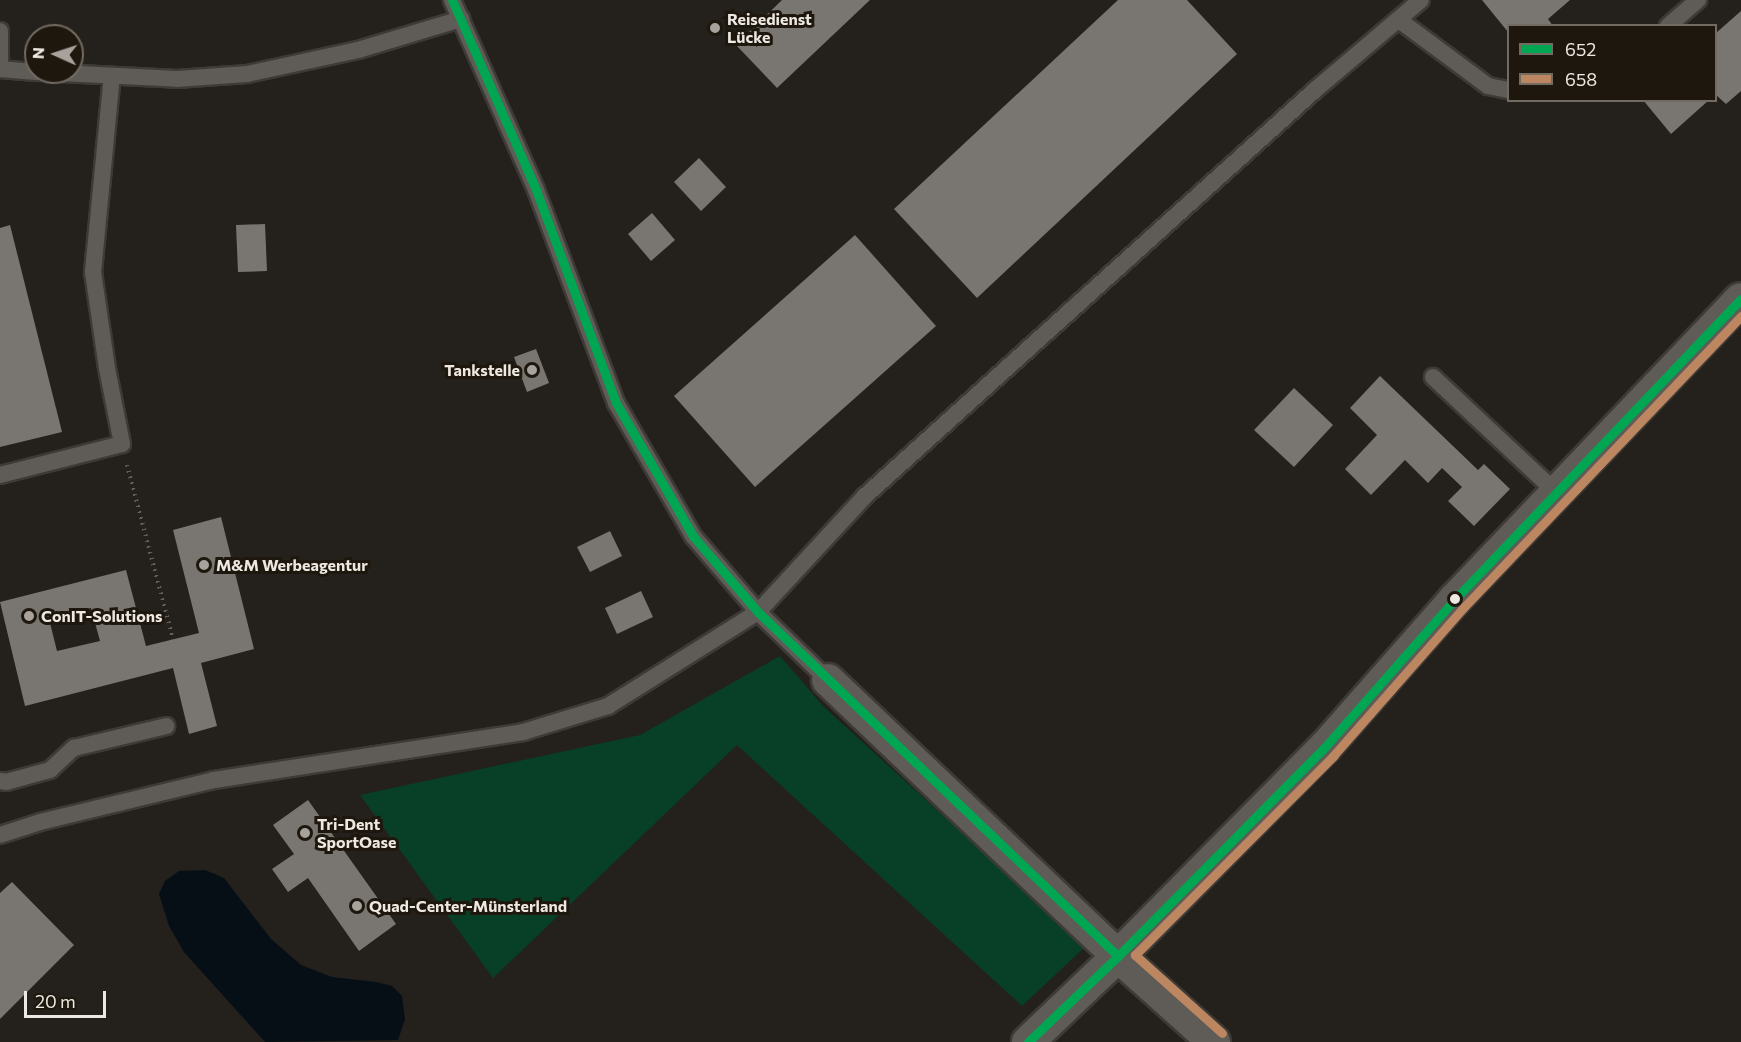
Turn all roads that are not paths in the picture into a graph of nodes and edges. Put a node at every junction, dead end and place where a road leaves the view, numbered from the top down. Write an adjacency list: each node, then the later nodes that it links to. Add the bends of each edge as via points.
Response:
1 (452, 0): 4 (lane)
2 (1421, 0): 5 (lane)
3 (1698, 0): 6 (lane)
4 (461, 19): 12 (lane, via 358,50 247,74 177,79); 18 (lane, via 536,190 616,403 693,536)
5 (1399, 20): 13 (lane, via 1488,86); 18 (lane, via 1314,91 864,497)
6 (1670, 24)
7 (0, 31): 8 (lane)
8 (0, 62)
9 (0, 69): 10 (lane)
10 (24, 71)
11 (84, 74): 12 (lane)
12 (112, 76): 16 (lane, via 93,272 122,444)
13 (1507, 90)
14 (1741, 299): 17 (street)
15 (1433, 377): 17 (lane)
16 (0, 475)
17 (1557, 493): 23 (street, via 1455,599 1324,748)
18 (758, 612): 19 (lane); 22 (lane, via 608,706 523,732 214,780)
19 (828, 680): 23 (street)
20 (166, 726): 21 (lane, via 74,748 50,770)
21 (0, 781)
22 (0, 835)
23 (1118, 956): 24 (street); 25 (street)
24 (1028, 1042)
25 (1214, 1042)

